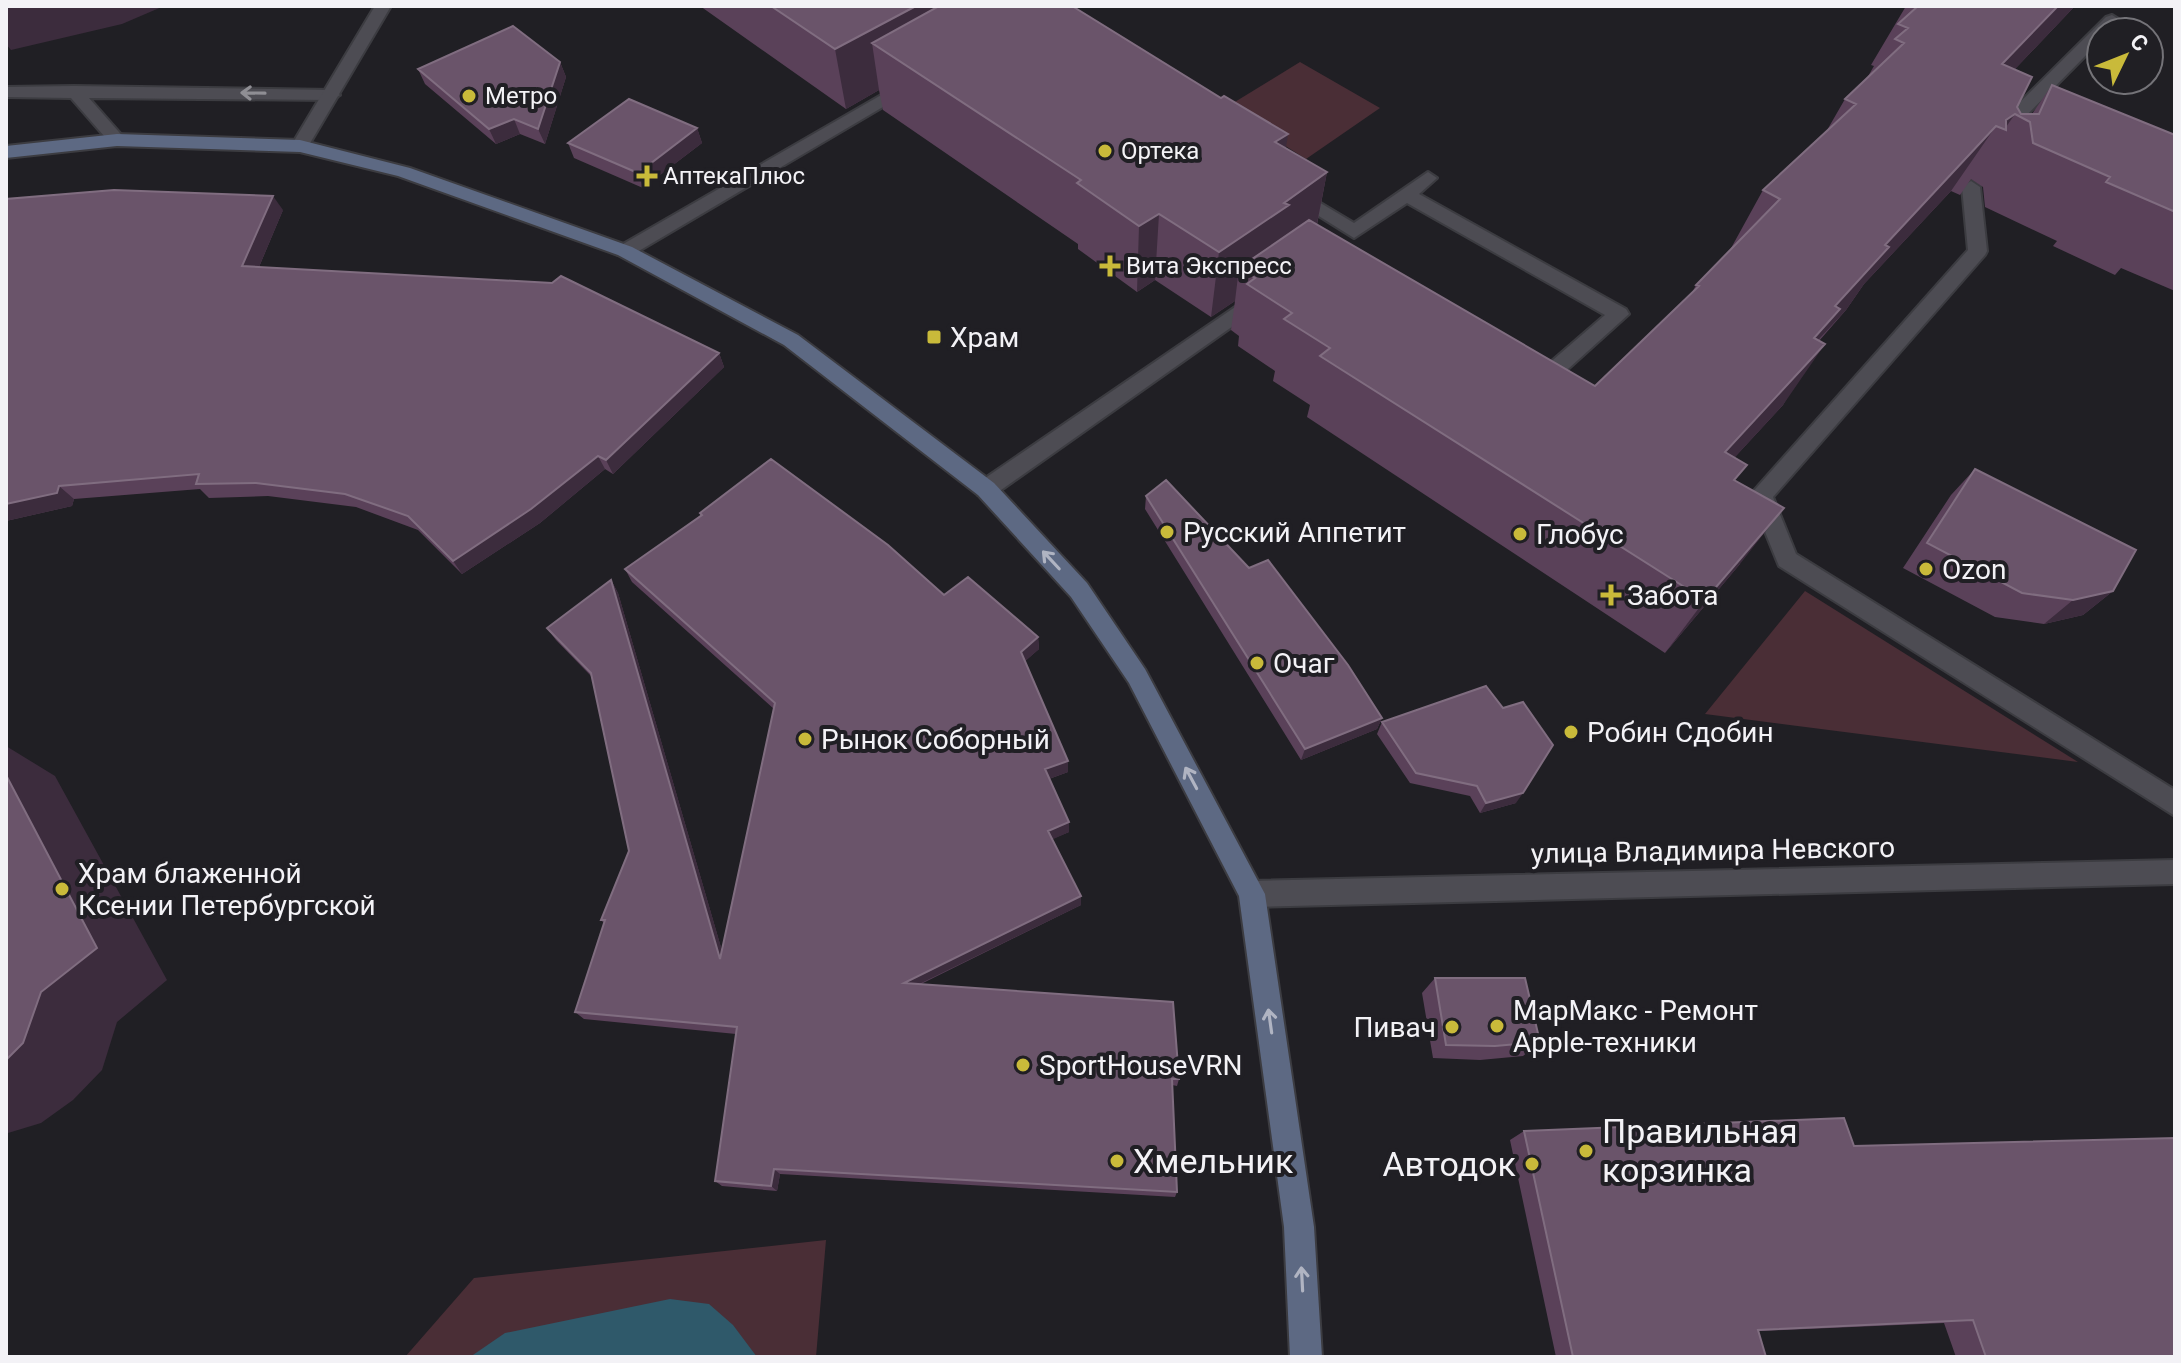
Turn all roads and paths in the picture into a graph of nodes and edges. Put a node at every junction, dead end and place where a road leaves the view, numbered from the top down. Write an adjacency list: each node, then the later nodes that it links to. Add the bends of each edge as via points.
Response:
1 (383, 6): 6 (street)
2 (2085, 47): 7 (street)
3 (919, 79): 19 (street)
4 (74, 91): 5 (street); 6 (street, one-way to 4); 8 (street)
5 (6, 92)
6 (331, 95): 10 (street)
7 (2003, 129): 9 (street); 11 (street)
8 (117, 140): 10 (street); 12 (street)
9 (2032, 142)
10 (300, 146): 19 (street, via 404,172)
11 (1993, 151)
12 (6, 152)
13 (1428, 178): 16 (street)
14 (1272, 182): 17 (street)
15 (1971, 187): 23 (street, via 1978,251 1761,495 1787,560)
16 (1406, 195): 17 (street); 21 (street, via 1619,314 1541,382)
17 (1354, 232): 18 (street)
18 (1334, 245)
19 (625, 251): 22 (street, via 791,340)
20 (1275, 287): 22 (street)
21 (1514, 366)
22 (986, 489): 25 (street, one-way to 22, via 1137,676 1079,590)
23 (2175, 804)
24 (2175, 872): 25 (street, улица Владимира Невского)
25 (1252, 894): 26 (street, one-way to 25, via 1299,1227)
26 (1306, 1357)

